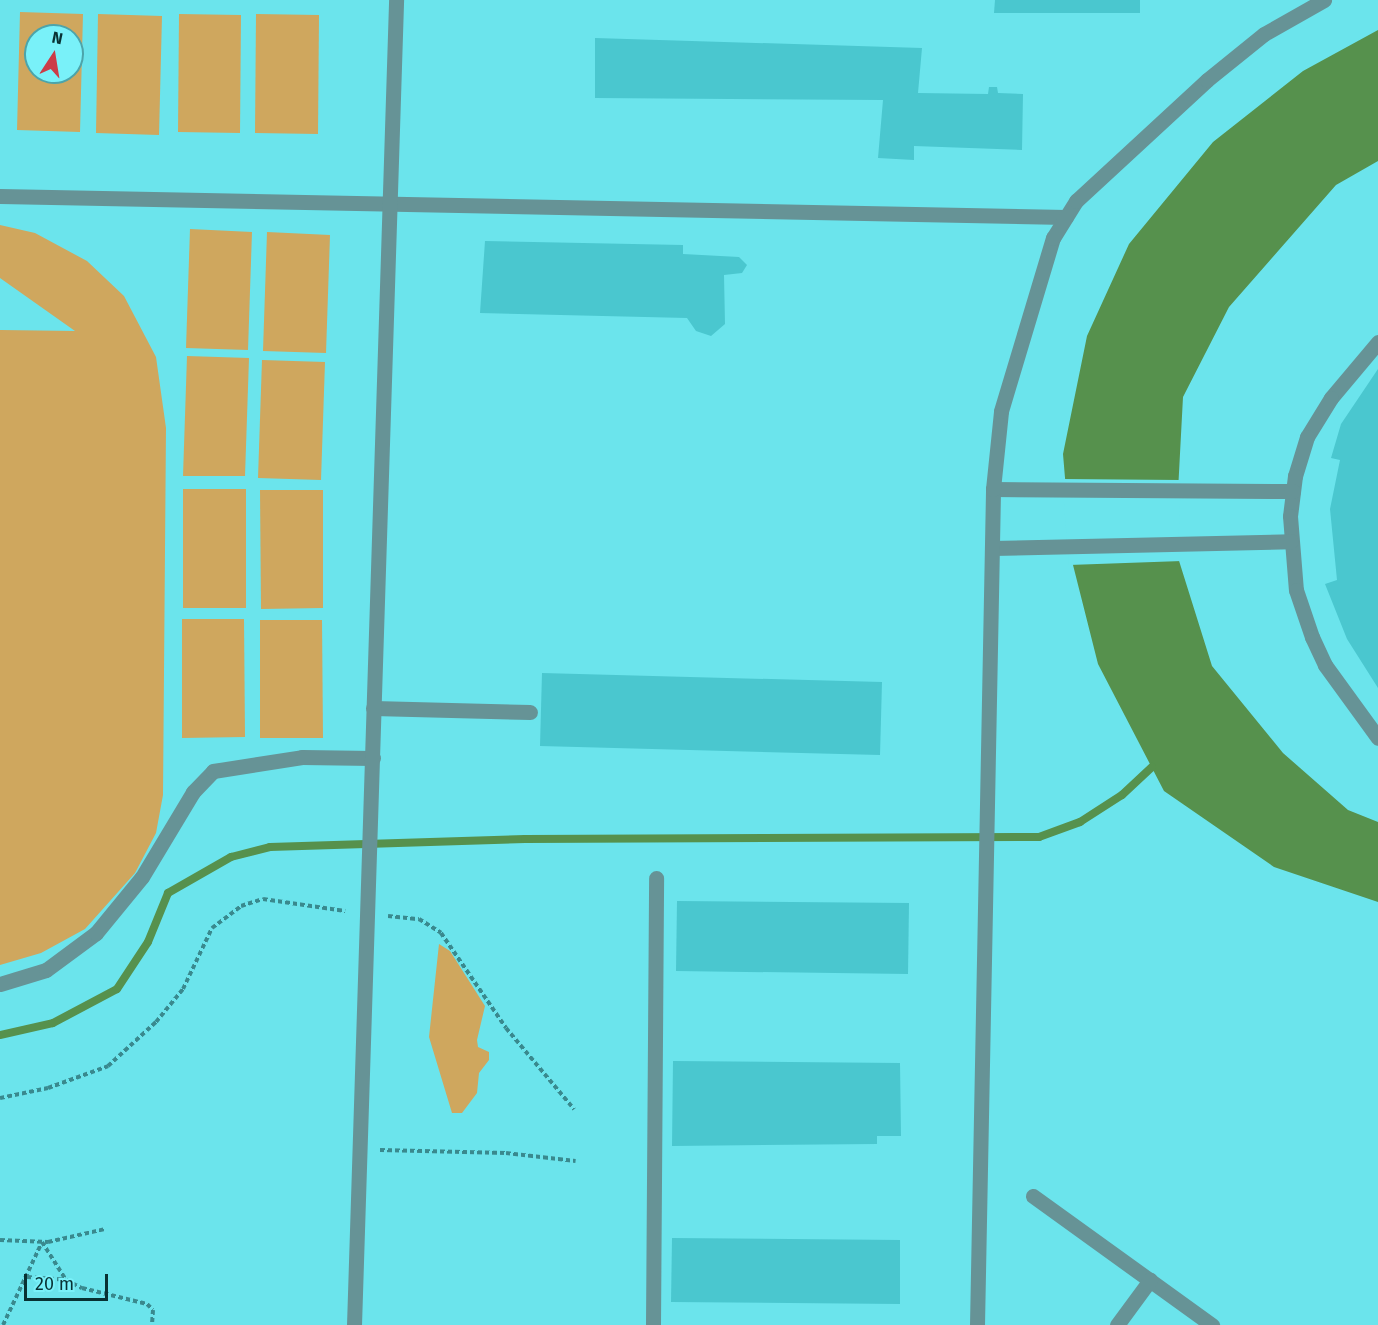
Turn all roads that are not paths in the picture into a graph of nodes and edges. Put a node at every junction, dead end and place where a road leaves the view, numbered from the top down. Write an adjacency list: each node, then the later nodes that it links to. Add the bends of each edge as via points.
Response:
1 (396, 0): 5 (lane)
2 (1324, 0): 3 (lane)
3 (1299, 7): 6 (lane, via 1207,80 1114,162)
4 (0, 196): 5 (lane)
5 (389, 204): 6 (lane); 12 (lane)
6 (1066, 217): 8 (lane, via 1053,238 1020,340 1001,411)
7 (1378, 342): 9 (lane, via 1318,416 1300,457)
8 (993, 489): 9 (lane); 11 (lane)
9 (1293, 491): 10 (lane)
10 (1291, 541): 11 (lane); 14 (lane, via 1296,590 1312,638 1325,665)
11 (992, 548): 22 (lane)
12 (373, 708): 13 (lane); 15 (lane)
13 (530, 712)
14 (1378, 738)
15 (373, 758): 17 (lane, via 302,757 213,771 194,792 142,878 96,933 46,970); 20 (lane)
16 (656, 878): 21 (lane)
17 (0, 984)
18 (1033, 1196): 19 (lane)
19 (1150, 1280): 23 (lane); 24 (lane)
20 (354, 1325)
21 (653, 1325)
22 (977, 1325)
23 (1118, 1325)
24 (1212, 1325)

